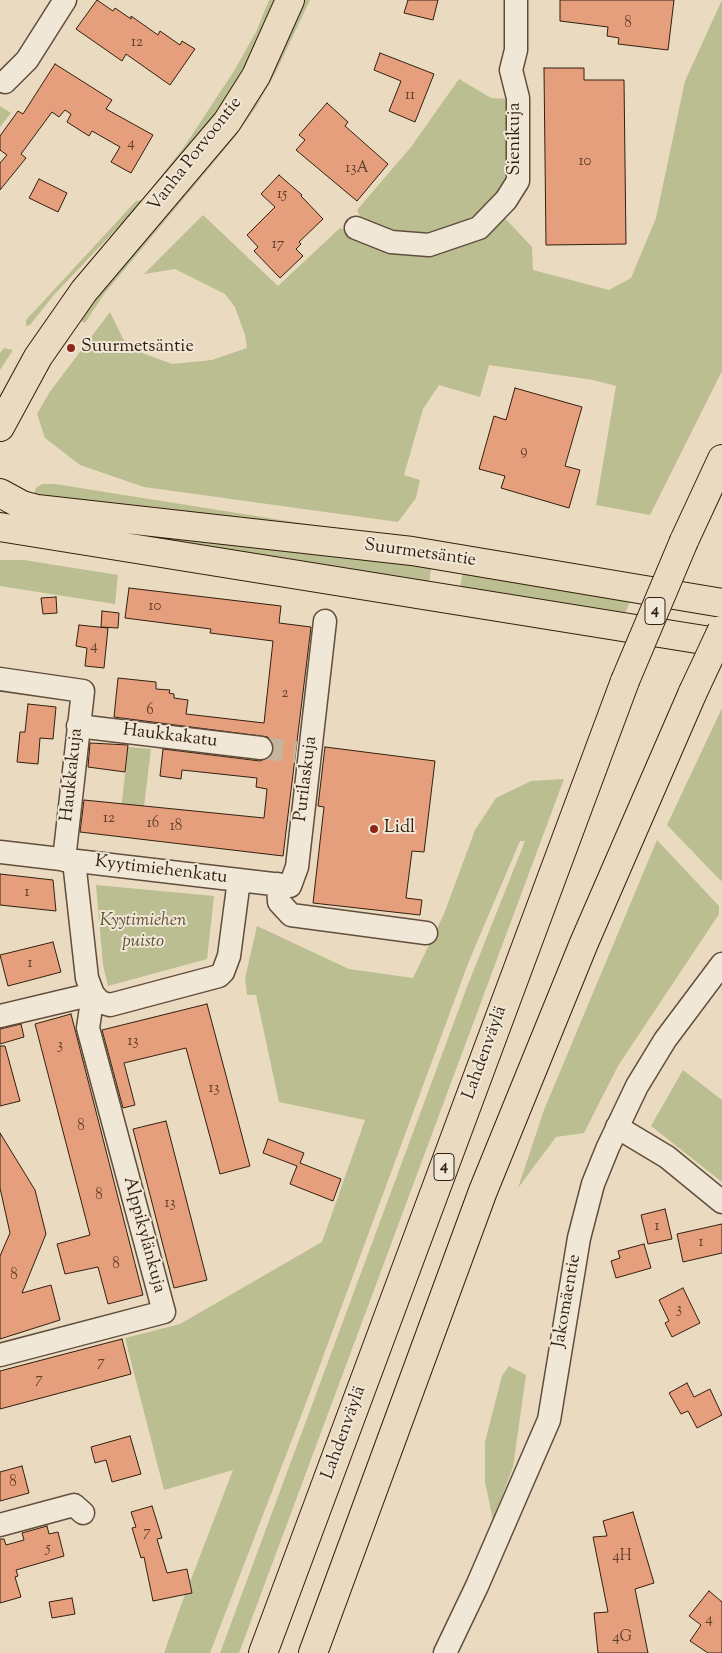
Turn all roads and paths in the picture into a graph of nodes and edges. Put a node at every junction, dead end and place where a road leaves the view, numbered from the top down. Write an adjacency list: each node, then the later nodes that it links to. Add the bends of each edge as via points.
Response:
1 (65, 0): 4 (street, via 27,60)
2 (290, 0): 6 (main road, Vanha Porvoontie, via 256,76 227,122)
3 (516, 0): 5 (street, Sienikuja, via 516,50 510,70 518,98 518,181 506,200 479,228 429,245 392,242)
4 (5, 82)
5 (356, 228)
6 (119, 247): 7 (main road, Vanha Porvoontie, via 75,282 48,313); 8 (main road, Vanha Porvoontie, via 38,357)
7 (0, 387)
8 (0, 427)
9 (722, 459): 32 (main road, Lahdenväylä / 4, bridge, via 625,681)
10 (0, 493): 12 (main road, Suurmetsäntie, via 37,510 412,551)
11 (0, 526): 15 (main road)
12 (722, 602)
13 (325, 621): 22 (street, Purilaskuja, via 303,753 297,867 290,886)
14 (722, 630): 33 (main road, bridge, via 584,943 483,1191)
15 (722, 643)
16 (0, 679): 17 (street, Haukkakuja, via 82,691)
17 (78, 726): 18 (street, Haukkakatu); 20 (street, Haukkakuja)
18 (261, 748)
19 (0, 852): 20 (street, Kyytimiehenkatu)
20 (69, 860): 21 (street, Kyytimiehenkatu); 25 (street, Kyytimiehenkatu, via 85,966)
21 (239, 880): 22 (street); 25 (street, Kyytimiehenkatu, via 229,956 224,972 219,976 116,1005 100,1002)
22 (278, 884): 23 (street, via 279,902 291,915)
23 (426, 933)
24 (722, 964): 27 (street, Jakomäentie, via 666,1040)
25 (93, 994): 26 (street); 29 (street, Alppikylänkuja, via 88,1028 164,1312)
26 (0, 1016)
27 (616, 1127): 28 (street, via 667,1157); 34 (street, Jakomäentie, via 593,1184 579,1238 549,1420)
28 (722, 1202)
29 (0, 1354)
30 (82, 1513): 31 (street, via 74,1504)
31 (0, 1525)
32 (263, 1653)
33 (313, 1653)
34 (445, 1653)

